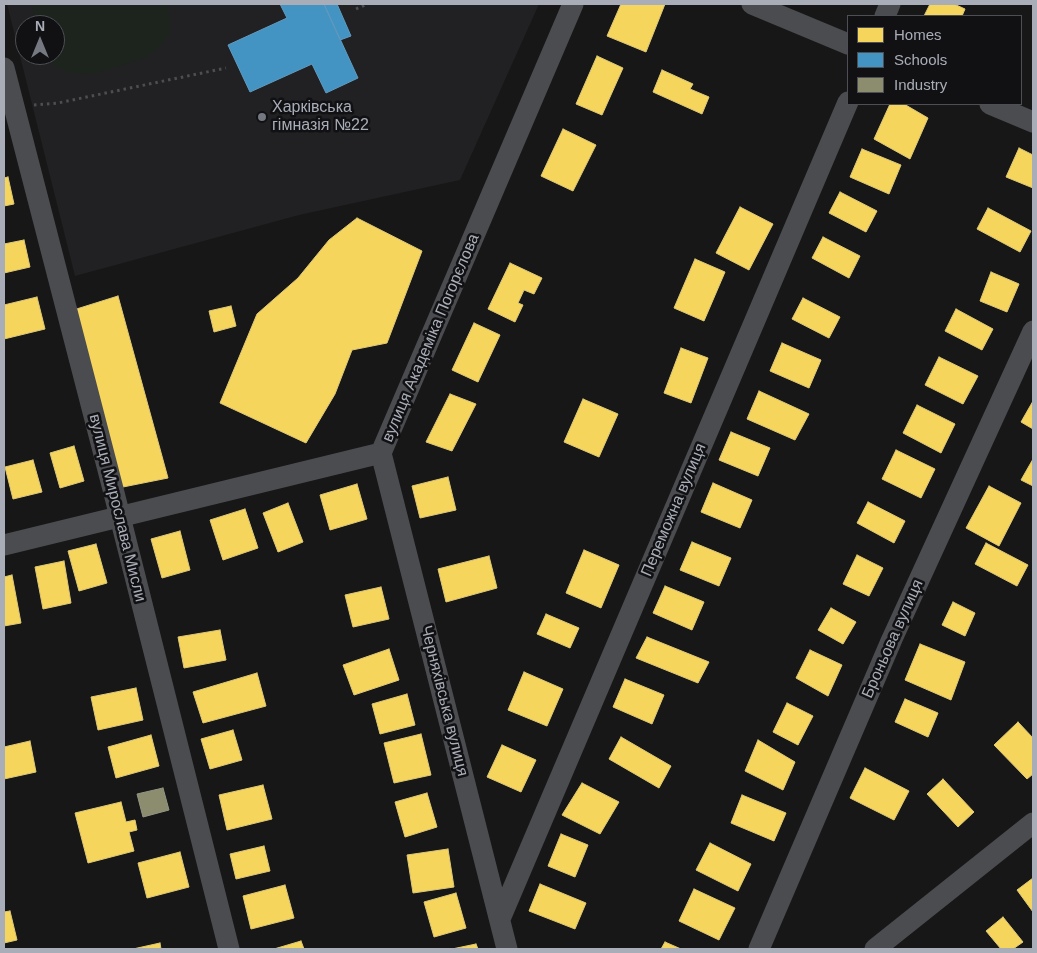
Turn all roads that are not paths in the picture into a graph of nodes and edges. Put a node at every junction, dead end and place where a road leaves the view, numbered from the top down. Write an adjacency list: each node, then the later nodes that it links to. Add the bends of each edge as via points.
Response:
1 (573, 4): 9 (street, вулиця Академіка Погорєлова)
2 (752, 4): 3 (street)
3 (847, 44)
4 (4, 68): 10 (street, вулиця Мирослава Мисли)
5 (847, 104): 13 (street, Переможна вулиця)
6 (992, 105): 7 (street)
7 (1033, 122)
8 (1033, 330): 16 (street, Броньова вулиця, via 892,639)
9 (381, 453): 10 (street, вулиця Академіка Погорєлова); 13 (street, Черняхівська вулиця)
10 (120, 516): 11 (street, вулиця Академіка Погорєлова); 14 (street, вулиця Мирослава Мисли)
11 (4, 545)
12 (1033, 823): 17 (street)
13 (500, 919): 15 (street, Черняхівська вулиця)
14 (229, 949)
15 (507, 949)
16 (759, 949)
17 (875, 949)

